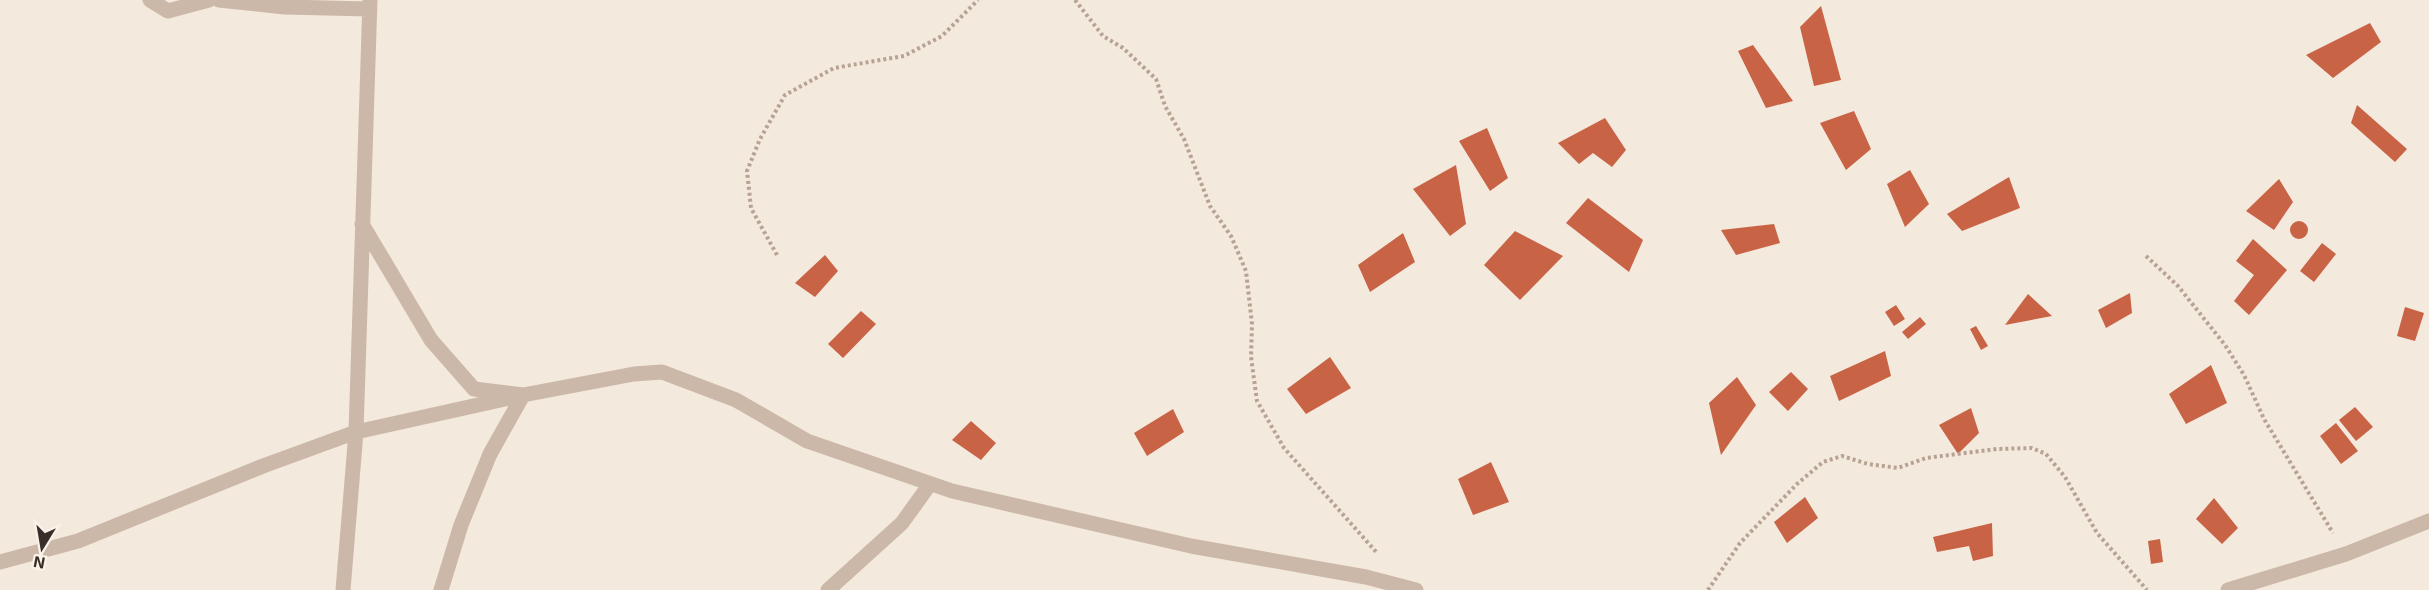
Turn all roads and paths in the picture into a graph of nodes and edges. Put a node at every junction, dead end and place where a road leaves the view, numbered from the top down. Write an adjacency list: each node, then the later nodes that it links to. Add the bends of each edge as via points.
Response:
1 (150, 0): 2 (street, via 168,11)
2 (209, 0)
3 (219, 0): 6 (street, via 285,7)
4 (978, 0): 8 (path, via 942,36 904,56 834,68 785,95 747,171 752,208)
5 (1075, 0): 16 (path, via 1103,36 1124,48 1156,79 1210,206 1231,236 1246,271 1257,401 1284,448)
6 (370, 5): 7 (street)
7 (362, 224): 10 (street, via 431,340 474,389); 11 (street)
8 (777, 255)
9 (2146, 256): 14 (path, via 2178,286 2225,345 2270,429)
10 (523, 395): 11 (street); 12 (street, via 662,372 736,400 807,441); 18 (street, via 490,454 461,525)
11 (356, 432): 15 (street, via 78,542); 17 (street)
12 (930, 484): 16 (street, via 1191,546); 19 (street, via 902,523)
13 (2429, 521): 14 (street)
14 (2346, 554): 22 (street)
15 (0, 562)
16 (1413, 589)
17 (343, 590)
18 (441, 590)
19 (828, 590)
20 (1708, 590): 21 (path, via 1740,543 1823,462 1842,456 1898,468 1926,458 2032,448 2046,453 2065,477 2097,533)
21 (2147, 590)
22 (2228, 590)

